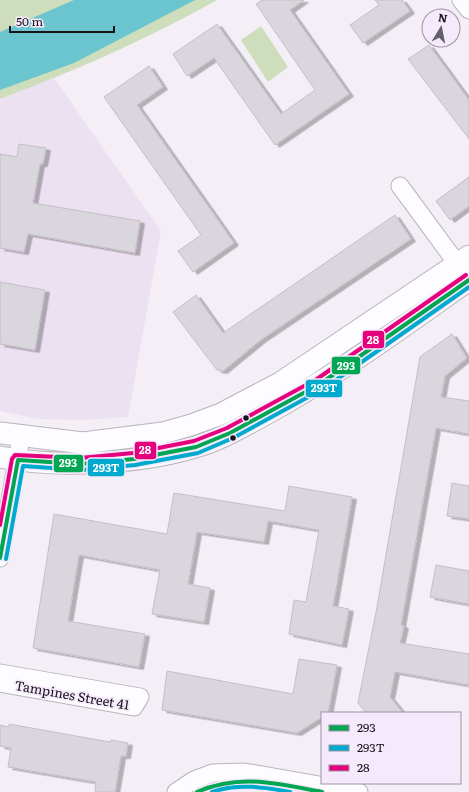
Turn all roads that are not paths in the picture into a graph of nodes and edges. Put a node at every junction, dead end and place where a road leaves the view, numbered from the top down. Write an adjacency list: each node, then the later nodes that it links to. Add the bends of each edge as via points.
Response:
1 (461, 0): 2 (street)
2 (469, 10)
3 (400, 186): 4 (street)
4 (466, 270): 5 (main road, via 280,383 221,414 163,433 83,443); 6 (main road, via 320,384 230,433 196,447 134,459 80,464)
5 (10, 435): 6 (street)
6 (8, 458): 7 (street); 8 (street)
7 (0, 494)
8 (0, 558)
9 (0, 673): 10 (street, Tampines Street 41, via 140,697 140,701 134,707)
10 (0, 683)
11 (176, 792): 14 (street, via 194,780 213,773 244,772)
12 (197, 792): 13 (street, via 221,782 235,780)
13 (322, 792)
14 (359, 792)

